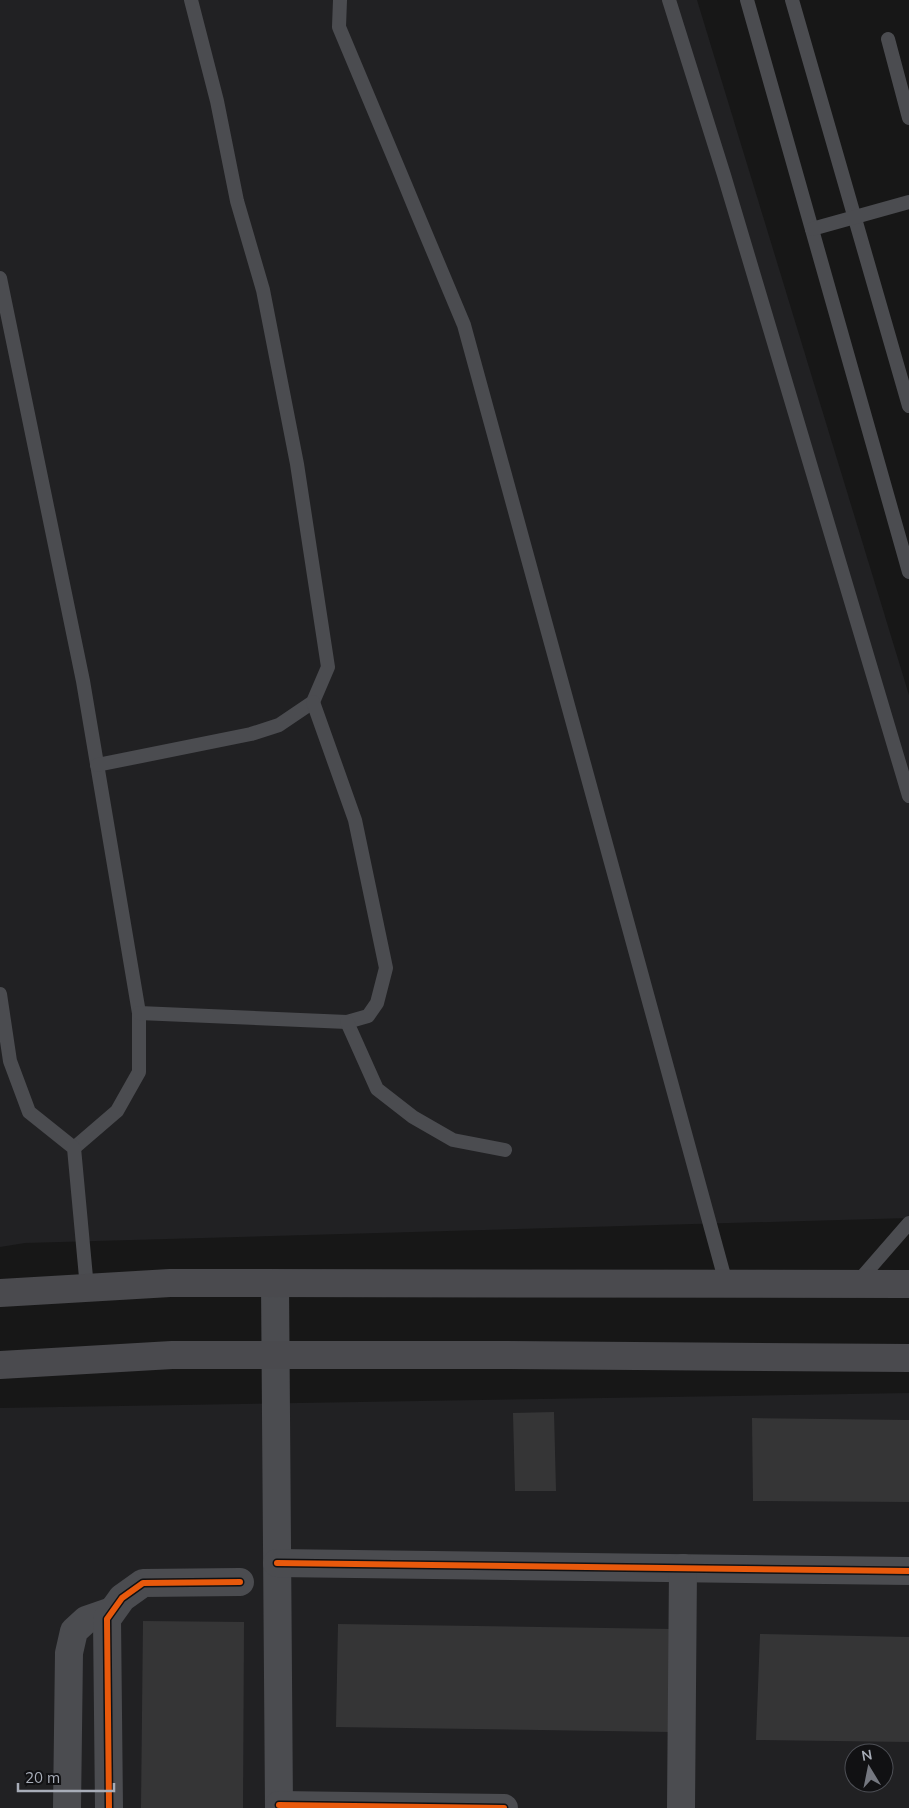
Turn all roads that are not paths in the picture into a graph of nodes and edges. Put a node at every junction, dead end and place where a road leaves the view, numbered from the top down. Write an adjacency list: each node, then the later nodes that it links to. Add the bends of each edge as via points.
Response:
1 (191, 0): 14 (lane, via 237,201 263,290 297,464 328,667)
2 (340, 0): 24 (lane, via 338,27 464,326)
3 (669, 0): 16 (lane)
4 (747, 0): 10 (lane)
5 (792, 0): 9 (lane)
6 (888, 39): 7 (lane)
7 (909, 118)
8 (909, 202): 9 (lane)
9 (855, 217): 10 (lane); 12 (lane)
10 (812, 229): 13 (lane)
11 (0, 278): 15 (lane, via 83,681)
12 (909, 406)
13 (909, 572)
14 (313, 702): 15 (lane, via 279,725 251,734); 19 (lane, via 355,820 386,968 377,1003 368,1016)
15 (97, 765): 18 (lane)
16 (909, 796)
17 (0, 994): 20 (lane, via 10,1061 29,1112)
18 (139, 1013): 19 (lane); 20 (lane, via 139,1072 117,1111)
19 (347, 1022): 21 (lane, via 377,1089 413,1117 453,1140)
20 (74, 1148): 27 (lane)
21 (505, 1150)
22 (909, 1223): 25 (lane)
23 (275, 1283): 24 (main road); 27 (main road, via 170,1283); 29 (street)
24 (726, 1284): 25 (main road)
25 (856, 1284): 26 (main road)
26 (909, 1284)
27 (87, 1288): 28 (main road)
28 (0, 1293)
29 (275, 1355): 30 (main road); 31 (main road, via 172,1355); 32 (street)
30 (909, 1358)
31 (0, 1365)
32 (277, 1564): 33 (street); 37 (street)
33 (683, 1568): 34 (street); 41 (street)
34 (909, 1571)
35 (240, 1582): 36 (street, via 143,1583 122,1598)
36 (112, 1612): 38 (street, via 86,1620 74,1631 69,1653); 39 (street, via 107,1619)
37 (279, 1806): 40 (street)
38 (67, 1808)
39 (109, 1808)
40 (504, 1808)
41 (681, 1808)

